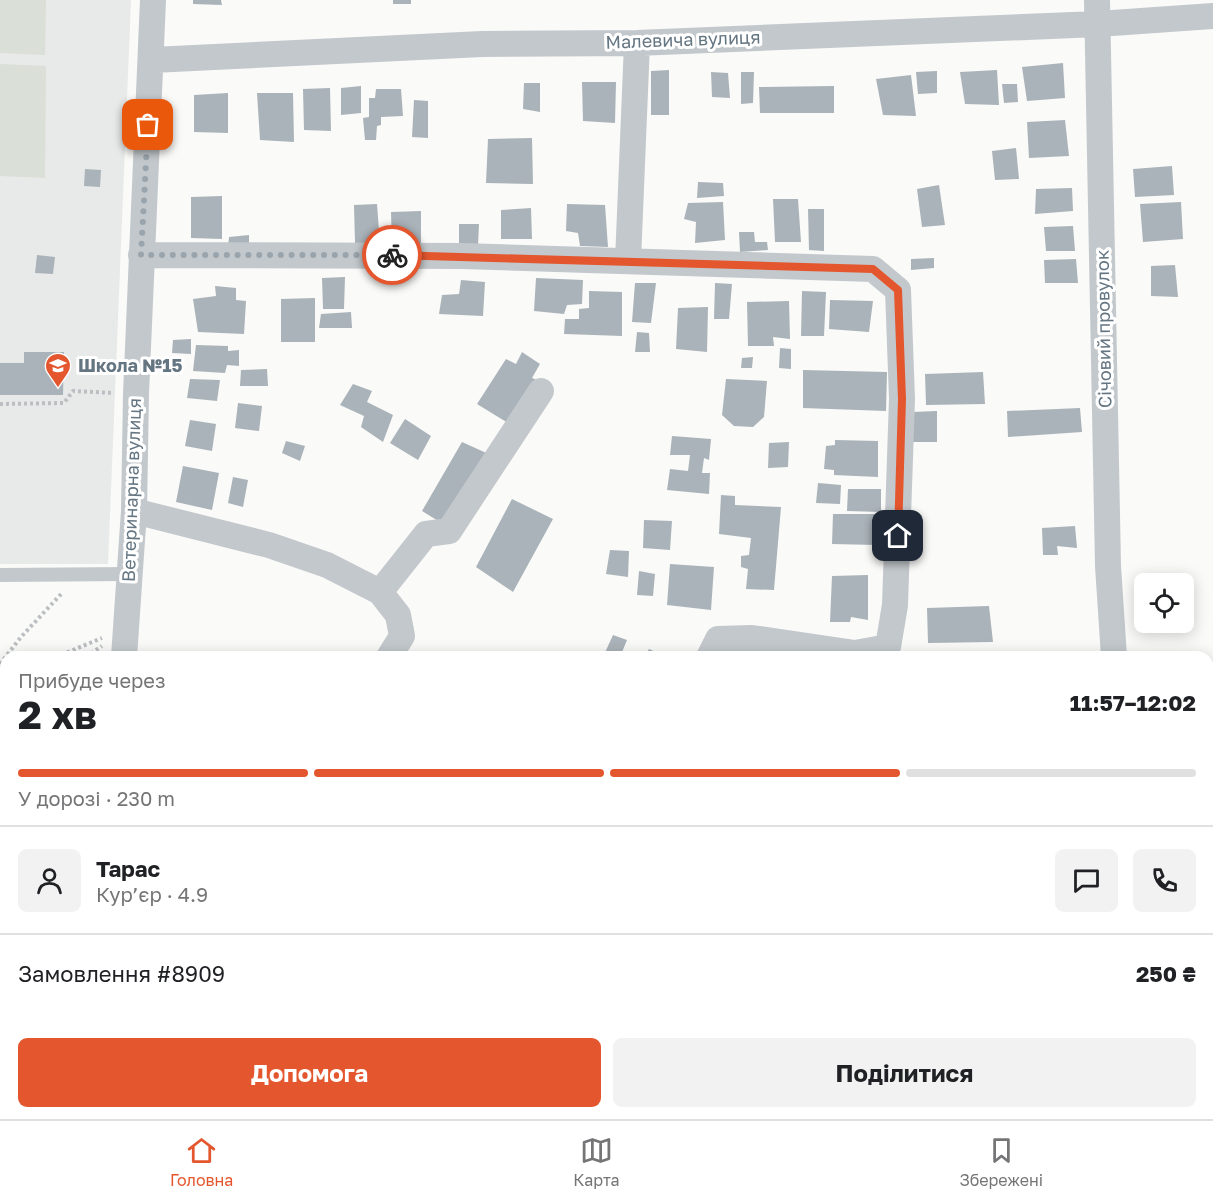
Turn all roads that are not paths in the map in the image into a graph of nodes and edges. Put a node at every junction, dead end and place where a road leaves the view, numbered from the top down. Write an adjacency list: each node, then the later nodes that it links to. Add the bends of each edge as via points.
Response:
1 (153, 0): 5 (street, Ветеринарна вулиця)
2 (1098, 12): 3 (street, Малевича вулиця); 4 (street, Малевича вулиця); 18 (street, Січовий провулок, via 1107,554)
3 (1213, 16)
4 (638, 43): 5 (street, Малевича вулиця, via 482,44); 7 (street)
5 (152, 60): 6 (street, Ветеринарна вулиця)
6 (141, 255): 7 (street); 9 (street, Ветеринарна вулиця)
7 (628, 261): 17 (street, via 873,269 898,290 902,399 895,605 888,647)
8 (541, 391): 12 (street, via 449,531 426,534)
9 (134, 511): 10 (street, Ветеринарна вулиця); 12 (street, via 269,545 327,565)
10 (129, 574): 11 (lane); 13 (street, Ветеринарна вулиця)
11 (0, 575)
12 (380, 592): 14 (street, via 398,615 402,636)
13 (125, 651)
14 (393, 651)
15 (713, 651): 16 (street, via 718,639 752,638)
16 (841, 651)
17 (866, 651)
18 (1114, 651)

